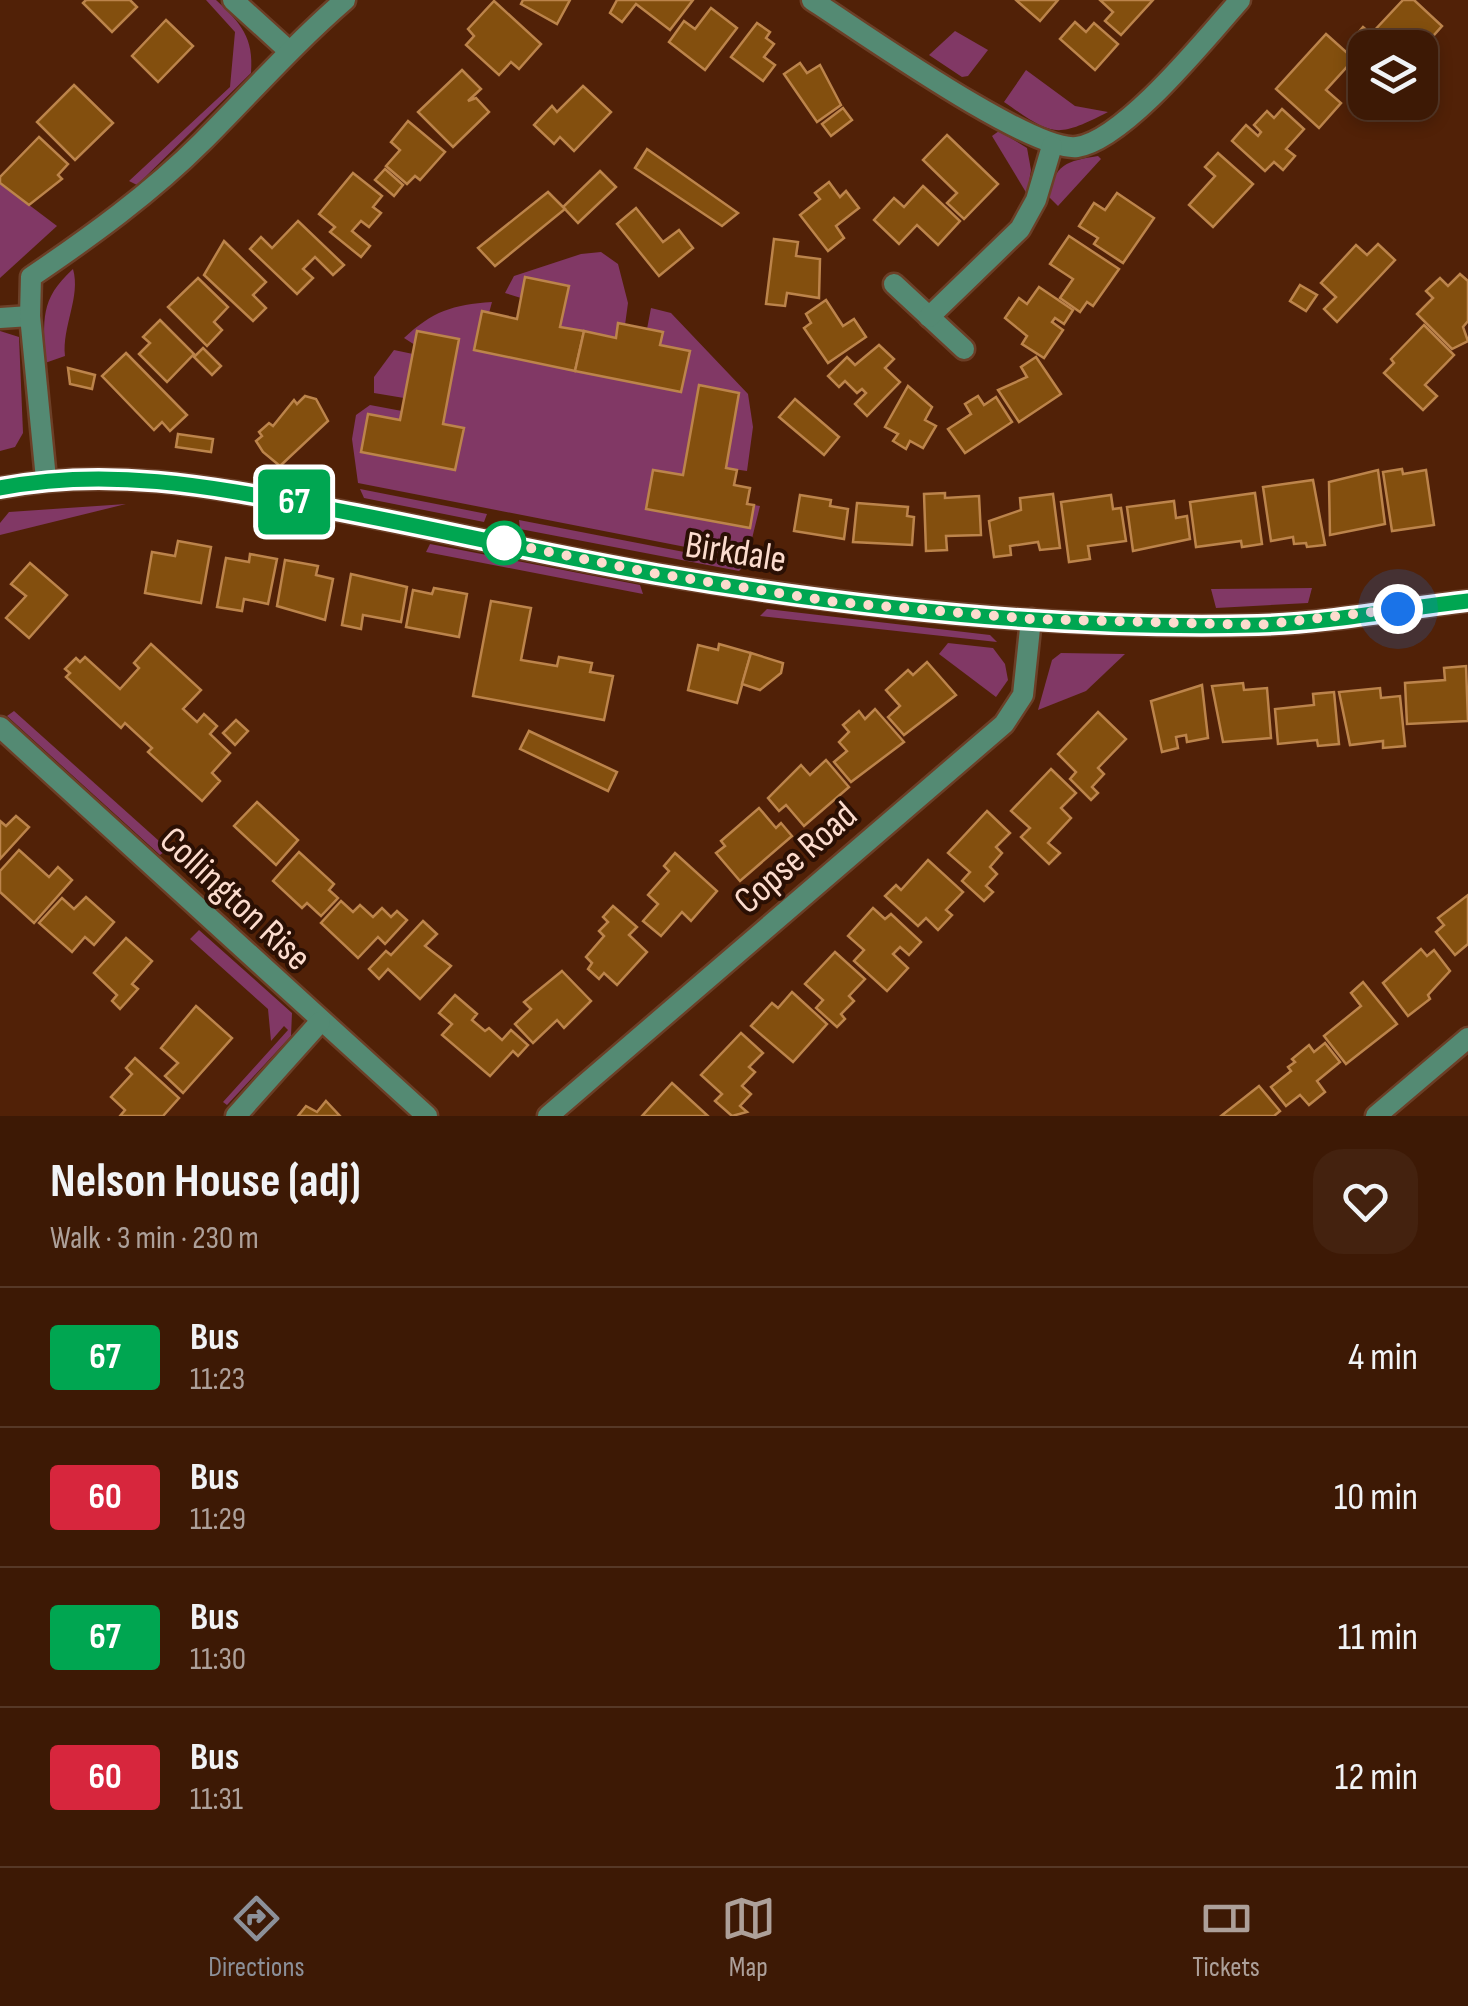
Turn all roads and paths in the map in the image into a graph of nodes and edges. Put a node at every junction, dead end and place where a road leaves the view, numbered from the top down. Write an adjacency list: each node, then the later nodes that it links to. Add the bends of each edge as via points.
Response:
1 (233, 0): 5 (street)
2 (345, 0): 5 (street)
3 (812, 0): 6 (street)
4 (1240, 0): 6 (street, via 1119,125 1079,147)
5 (288, 50): 8 (street, via 200,144 31,277)
6 (1052, 146): 9 (street, via 1020,229)
7 (894, 284): 9 (street)
8 (30, 316): 10 (street); 12 (street)
9 (930, 317): 11 (street)
10 (0, 318)
11 (964, 349)
12 (46, 479): 13 (street, Birkdale); 15 (street, Birkdale, via 204,485 652,573 835,602)
13 (0, 488)
14 (1468, 601): 15 (street, Birkdale, via 1260,625)
15 (1031, 619): 21 (street, Copse Road, via 1022,695 1004,724)
16 (0, 727): 17 (street, Collington Rise)
17 (320, 1022): 19 (street); 20 (street, Collington Rise)
18 (1468, 1038): 22 (street)
19 (236, 1116)
20 (427, 1116)
21 (548, 1116)
22 (1376, 1116)

